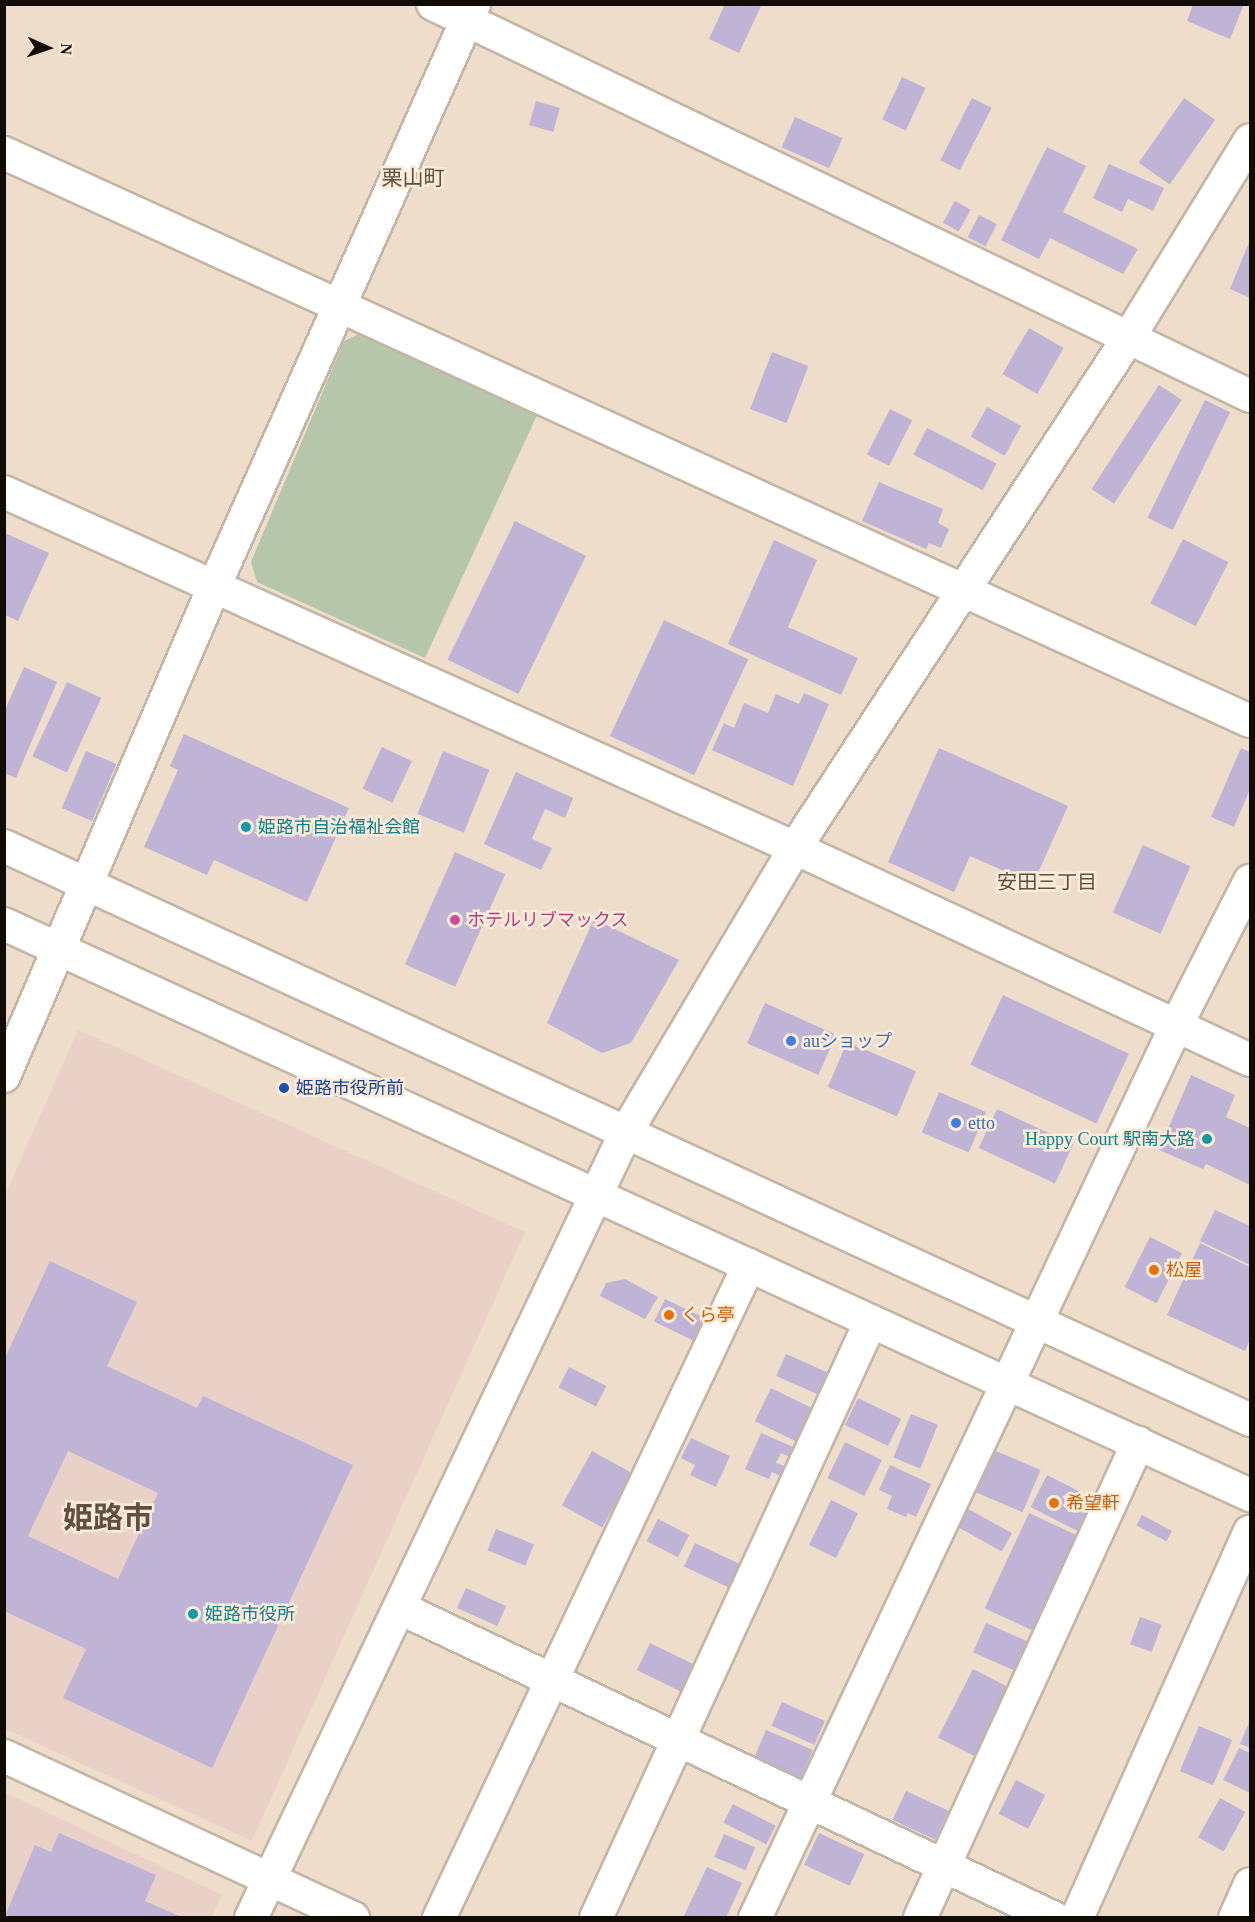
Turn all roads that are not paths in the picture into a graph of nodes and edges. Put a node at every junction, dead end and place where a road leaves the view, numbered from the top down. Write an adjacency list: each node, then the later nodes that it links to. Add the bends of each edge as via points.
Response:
1 (433, 4): 2 (street)
2 (470, 12): 5 (street); 6 (street)
3 (1251, 141): 6 (street)
4 (4, 153): 5 (street)
5 (342, 304): 9 (street); 10 (street)
6 (1129, 337): 7 (street); 10 (street)
7 (1251, 396)
8 (4, 492): 9 (street)
9 (214, 587): 13 (street); 15 (street)
10 (965, 590): 11 (street); 13 (street)
11 (1251, 721)
12 (4, 846): 15 (street)
13 (795, 848): 18 (street); 21 (street)
14 (1251, 881): 18 (street)
15 (87, 884): 17 (street); 21 (street)
16 (4, 924): 17 (street)
17 (60, 950): 20 (street); 22 (street)
18 (1176, 1026): 19 (street); 25 (street)
19 (1251, 1060)
20 (4, 1076)
21 (626, 1132): 22 (street); 25 (street)
22 (594, 1197): 23 (street); 31 (street)
23 (749, 1265): 24 (street); 32 (street)
24 (871, 1321): 26 (street); 33 (street)
25 (1036, 1321): 26 (street); 27 (street)
26 (1005, 1382): 28 (street); 35 (street)
27 (1251, 1420)
28 (1138, 1443): 29 (street); 36 (street)
29 (1251, 1494)
30 (1251, 1532): 46 (street)
31 (400, 1608): 32 (street); 37 (street)
32 (553, 1682): 33 (street); 41 (street)
33 (678, 1738): 35 (street); 42 (street)
34 (4, 1756): 37 (street)
35 (808, 1798): 36 (street); 43 (street)
36 (943, 1868): 44 (street); 45 (street)
37 (270, 1878): 39 (street); 40 (street)
38 (1251, 1884): 47 (street)
39 (252, 1917)
40 (353, 1917)
41 (439, 1917)
42 (596, 1917)
43 (755, 1917)
44 (920, 1917)
45 (1054, 1917)
46 (1077, 1917)
47 (1235, 1917)

